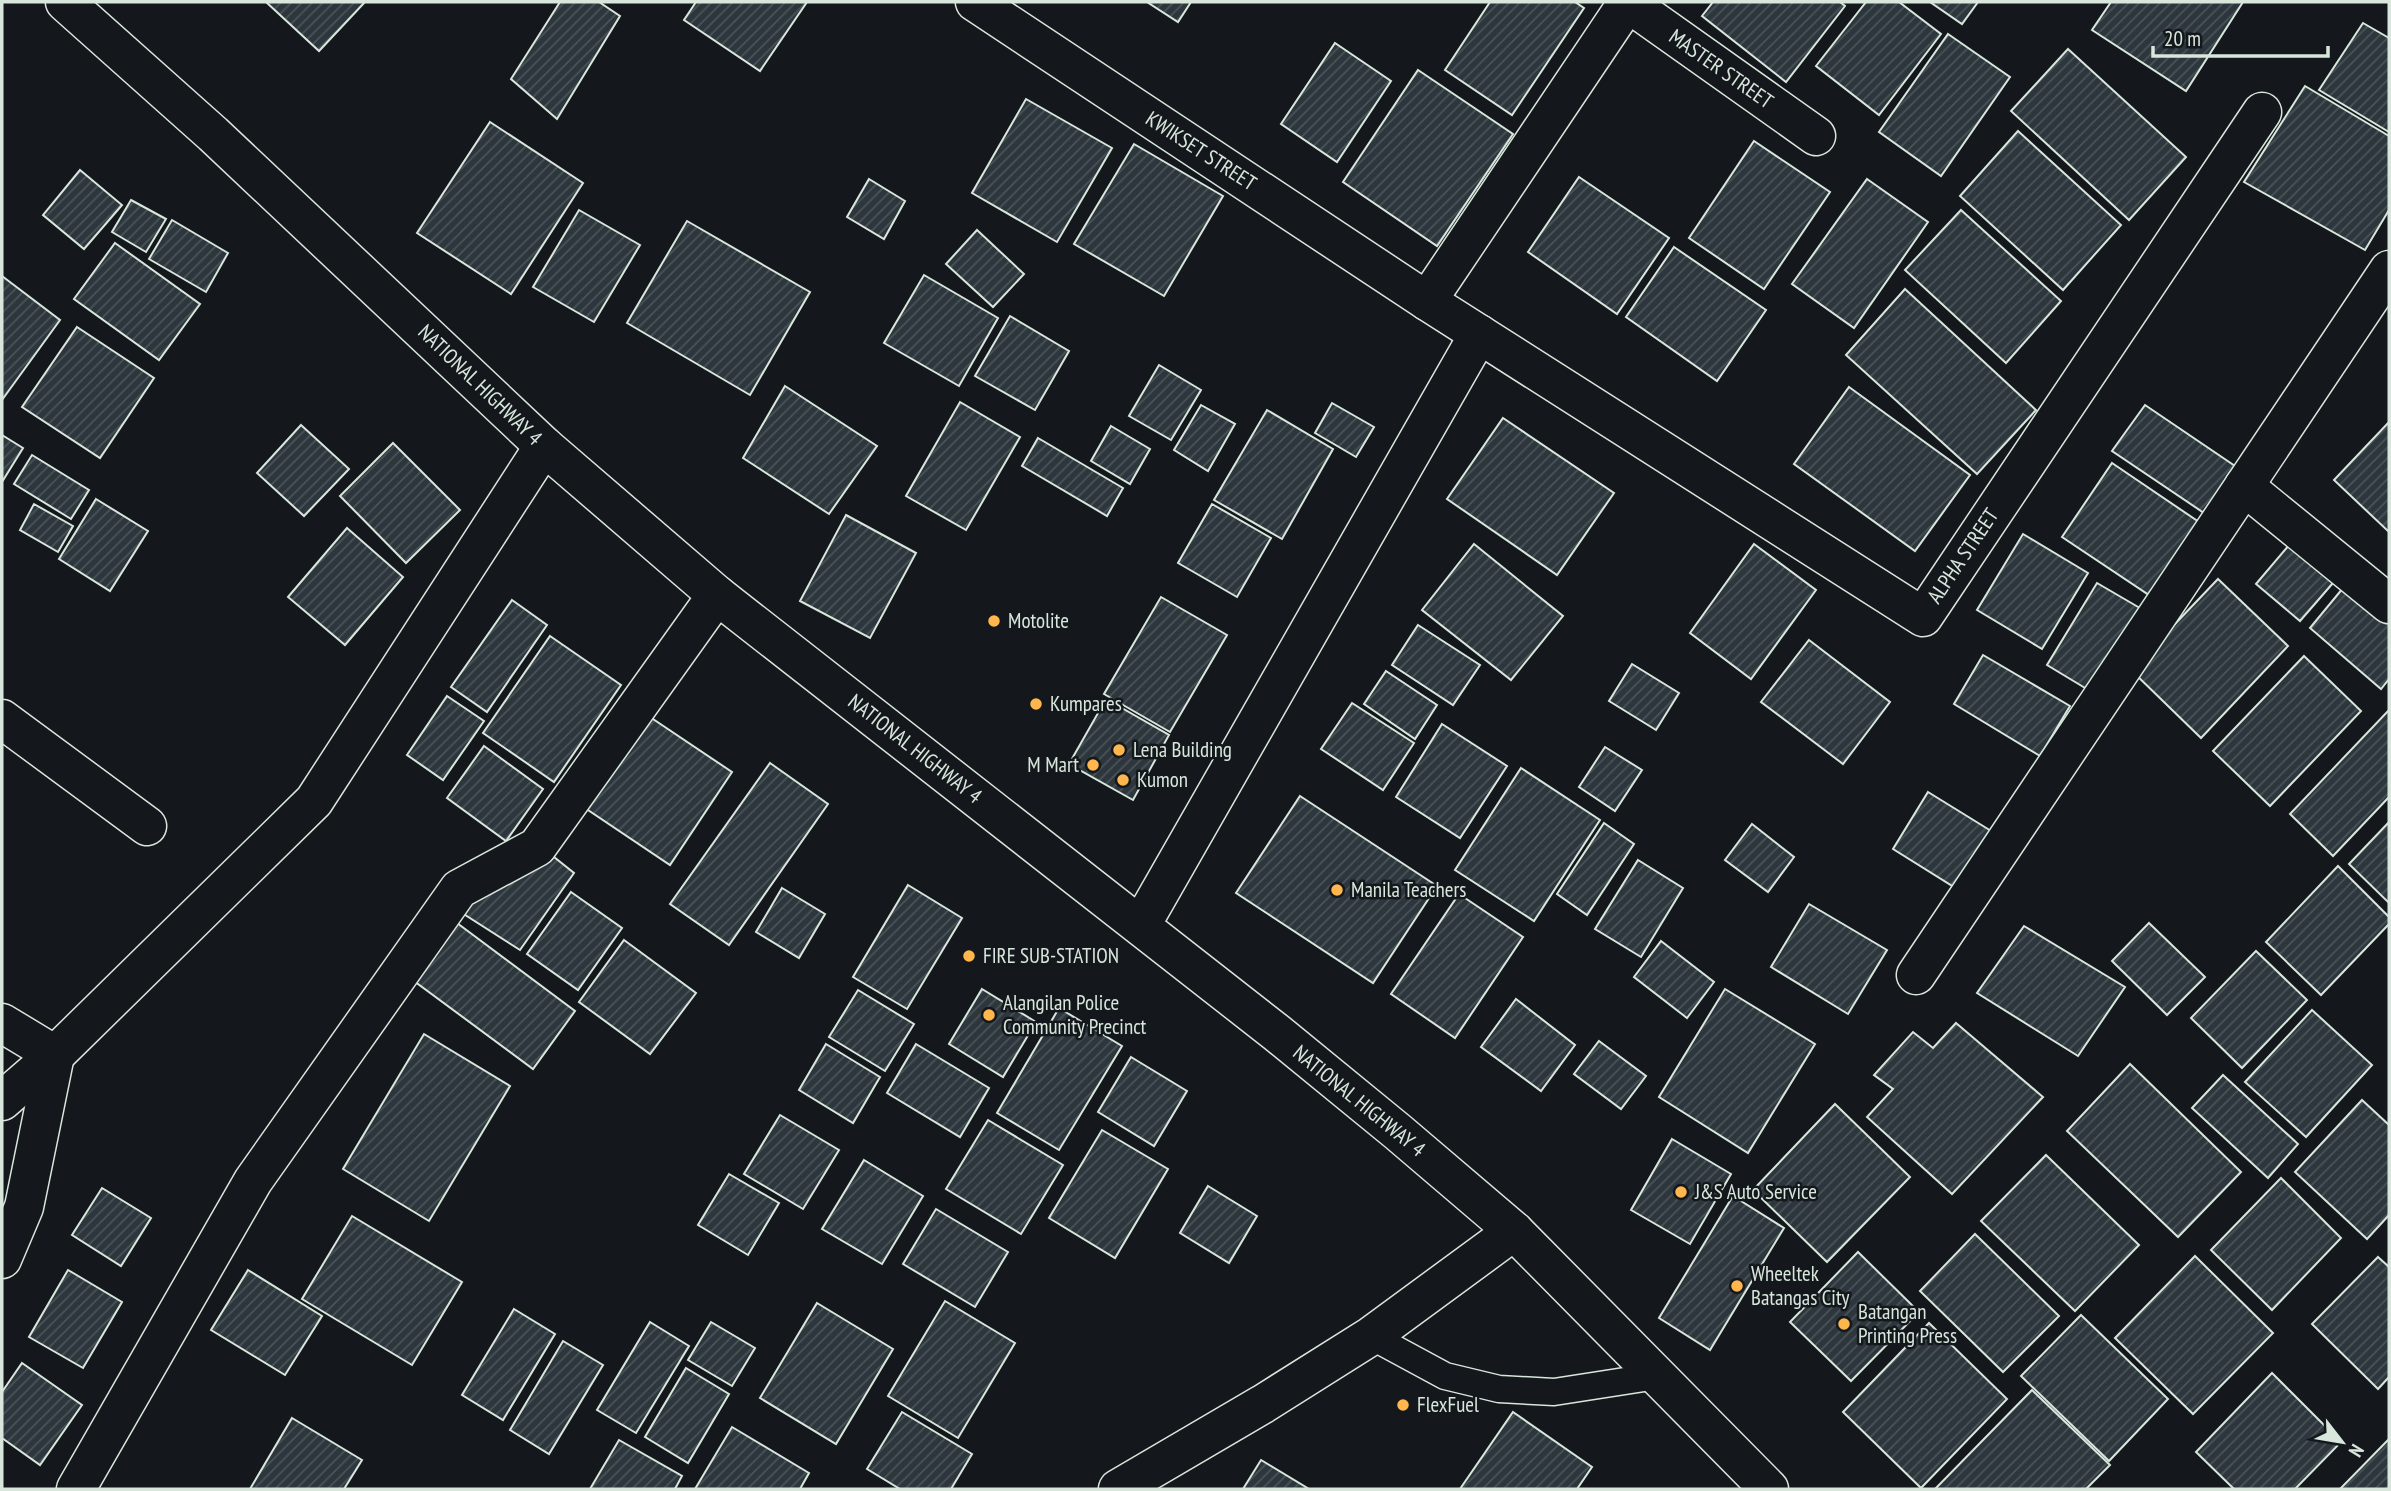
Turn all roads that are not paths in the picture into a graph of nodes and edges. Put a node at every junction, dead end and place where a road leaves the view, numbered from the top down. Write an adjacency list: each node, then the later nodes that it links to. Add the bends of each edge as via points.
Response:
1 (65, 2): 9 (street, NATIONAL HIGHWAY 4, via 213,134)
2 (975, 2): 7 (street, KWIKSET STREET)
3 (1628, 2): 5 (street, MASTER STREET); 7 (street)
4 (2262, 112): 8 (street, ALPHA STREET, via 1923,617)
5 (1816, 136)
6 (2389, 270): 10 (street)
7 (1427, 300): 8 (street, ALPHA STREET)
8 (1479, 334): 15 (street)
9 (544, 446): 11 (street, NATIONAL HIGHWAY 4); 18 (street, via 314,801)
10 (2244, 486): 12 (street); 16 (street)
11 (717, 595): 15 (street, NATIONAL HIGHWAY 4); 24 (street, via 537,847 459,889 253,1181)
12 (2389, 604)
13 (2, 719): 14 (street)
14 (147, 826)
15 (1141, 925): 20 (street, NATIONAL HIGHWAY 4)
16 (1916, 975)
17 (2, 1023): 18 (street)
18 (55, 1055): 19 (street); 21 (street, via 24,1208)
19 (2, 1101)
20 (1514, 1231): 22 (street); 23 (street, NATIONAL HIGHWAY 4)
21 (2, 1259)
22 (1371, 1336): 23 (lane, via 1445,1376 1499,1390 1554,1392); 25 (street)
23 (1657, 1376): 26 (street, NATIONAL HIGHWAY 4)
24 (76, 1489)
25 (1118, 1489)
26 (1769, 1489)

